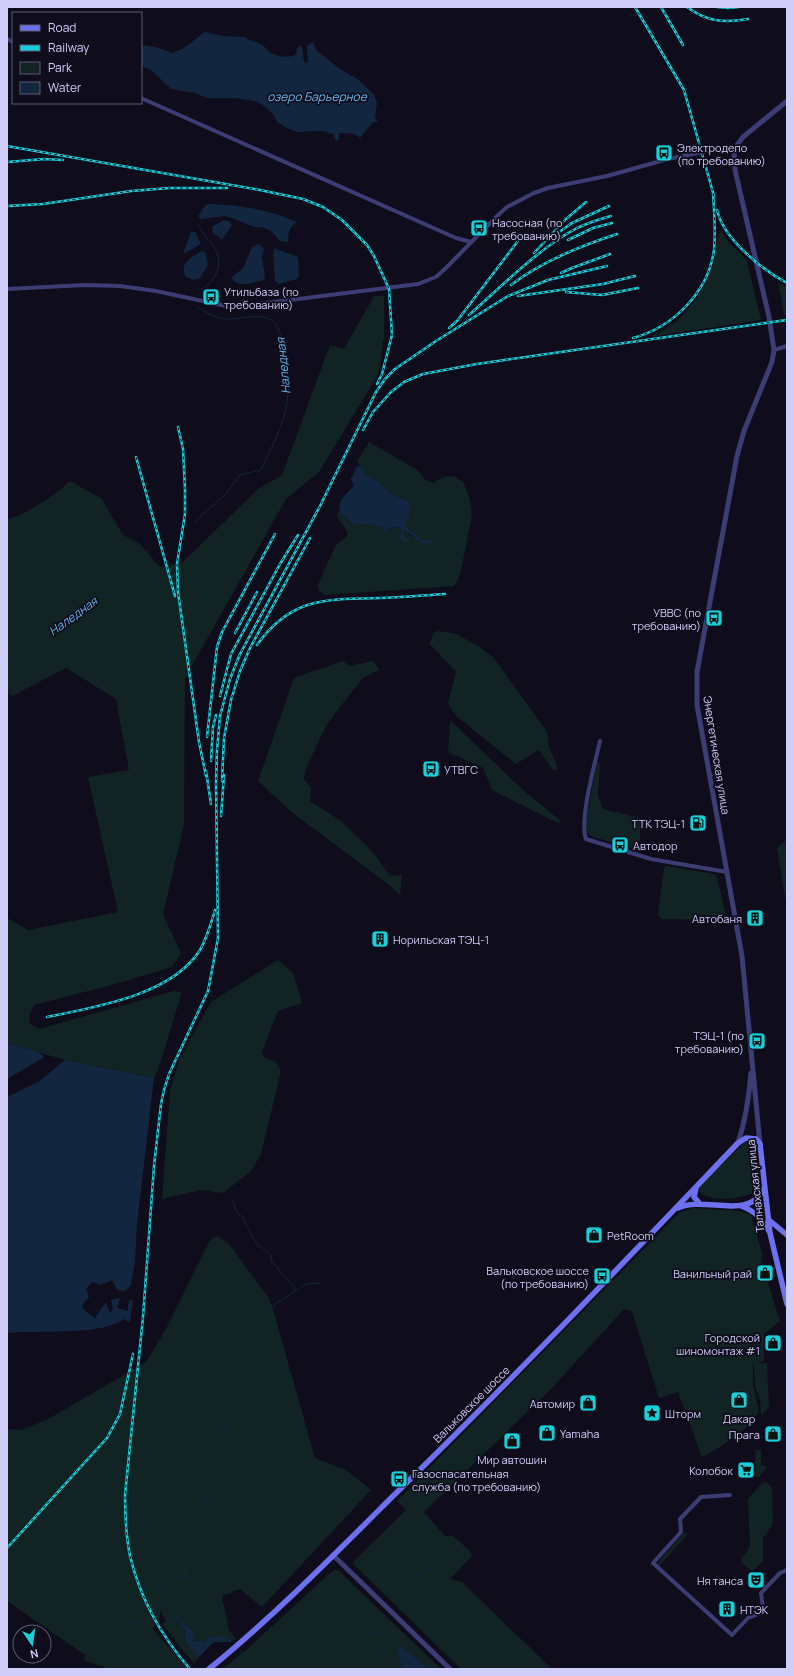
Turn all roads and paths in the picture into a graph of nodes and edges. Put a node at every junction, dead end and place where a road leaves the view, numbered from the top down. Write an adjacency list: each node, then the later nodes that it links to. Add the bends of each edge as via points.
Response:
1 (142, 98): 4 (street, via 456,238)
2 (787, 101): 3 (street, via 742,137)
3 (734, 149): 4 (street, via 723,148 668,159 607,176 548,188 507,208); 7 (street, via 735,170 769,317)
4 (471, 242): 5 (street, via 436,276 418,284 250,305 226,306 120,286)
5 (7, 289)
6 (787, 346): 7 (street)
7 (774, 350): 9 (street, Энергетическая улица, via 772,362 744,431 737,456 697,672 697,705)
8 (600, 742): 9 (street, via 583,832 586,839 651,859)
9 (727, 872): 10 (street, Энергетическая улица, via 746,984)
10 (751, 1064): 11 (street, Талнахская улица); 12 (street, Вальковское шоссе, via 748,1104)
11 (760, 1142): 12 (main road, Вальковское шоссе, via 749,1137); 13 (main road, Талнахская улица)
12 (738, 1143): 14 (main road, Вальковское шоссе)
13 (765, 1187): 16 (main road, via 754,1202); 18 (main road, Талнахская улица)
14 (696, 1188): 15 (main road, via 694,1194); 17 (main road, Вальковское шоссе)
15 (698, 1202): 16 (main road); 17 (main road)
16 (740, 1206): 19 (main road, via 758,1215)
17 (676, 1209): 23 (main road, Вальковское шоссе, via 488,1402)
18 (768, 1220): 19 (main road, Талнахская улица); 20 (main road)
19 (770, 1233): 21 (main road, Талнахская улица)
20 (787, 1235)
21 (787, 1304)
22 (730, 1495): 24 (street, via 701,1497 680,1519 682,1532 653,1563 732,1635 748,1618 758,1614 763,1607 761,1593 780,1573)
23 (333, 1555): 25 (main road, Вальковское шоссе, via 257,1629); 26 (street)
24 (787, 1570)
25 (209, 1669)
26 (450, 1669)

